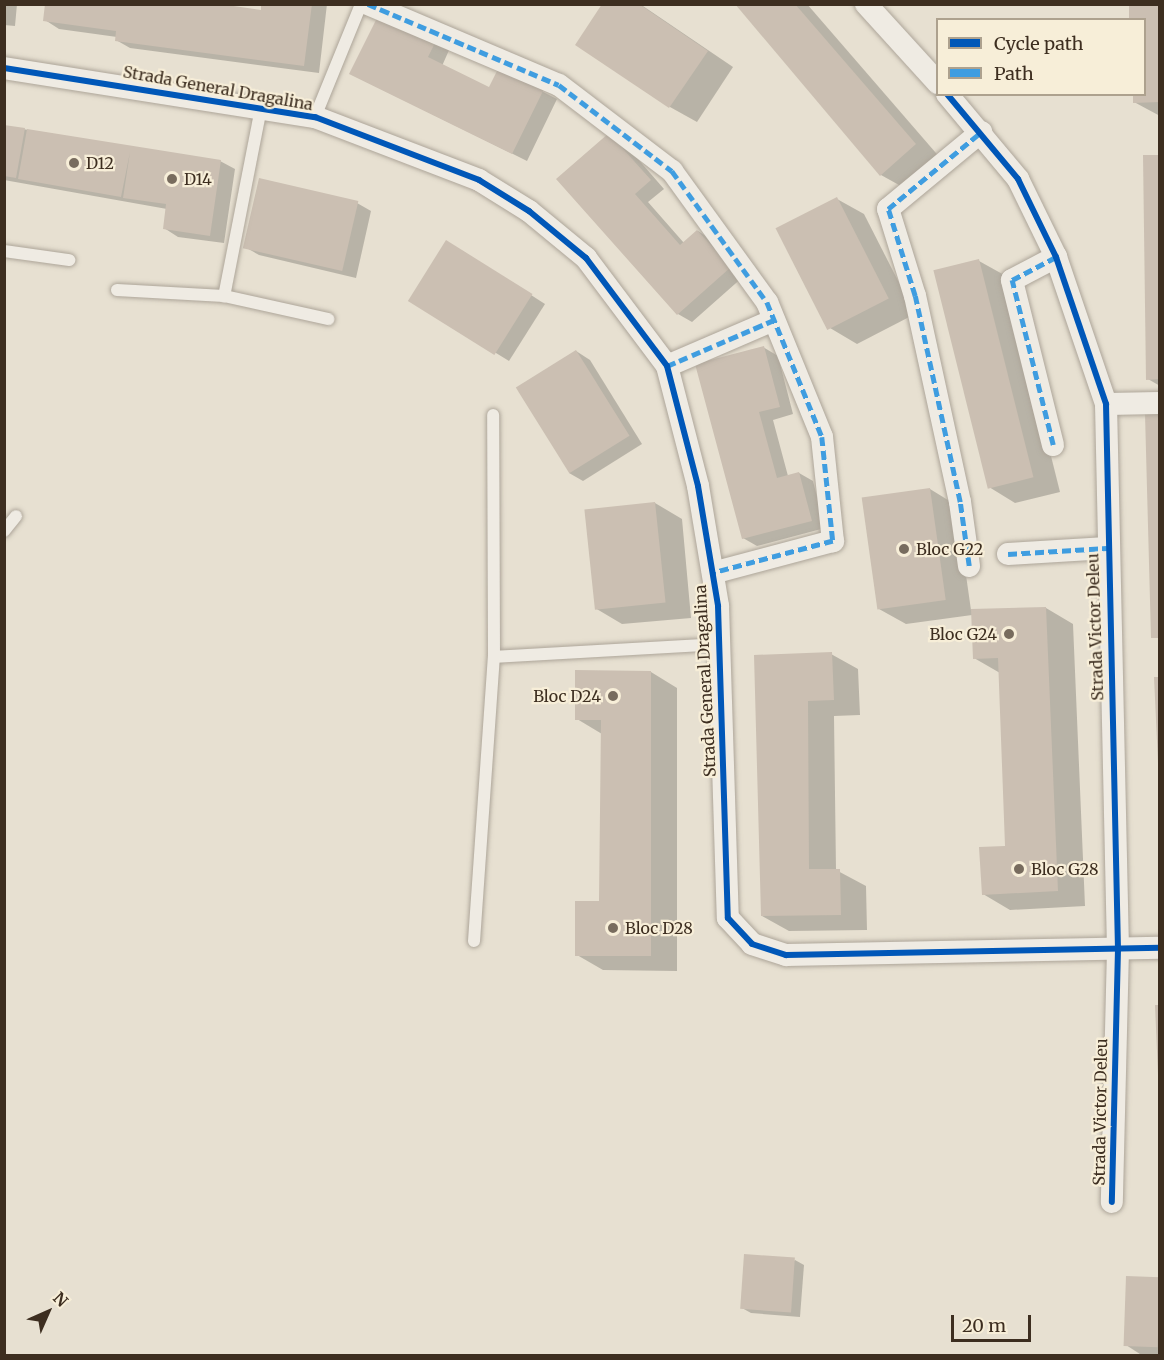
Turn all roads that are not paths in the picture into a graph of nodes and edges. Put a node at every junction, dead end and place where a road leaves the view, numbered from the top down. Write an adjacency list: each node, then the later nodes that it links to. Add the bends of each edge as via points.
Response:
1 (361, 4): 10 (lane)
2 (368, 4): 18 (street, via 559,85 672,171 767,302)
3 (866, 4): 5 (street)
4 (894, 4): 5 (street)
5 (896, 33): 7 (street)
6 (4, 68): 9 (street, Strada General Dragalina)
7 (936, 81)
8 (949, 96): 11 (street, Strada Victor Deleu)
9 (261, 108): 10 (street, Strada General Dragalina); 16 (lane)
10 (315, 117): 19 (street, Strada General Dragalina, via 479,180 529,211 586,258)
11 (981, 132): 13 (street, Strada Victor Deleu, via 1018,179); 28 (street, via 888,209 915,296 960,502)
12 (4, 251): 14 (lane)
13 (1056, 257): 21 (street, Strada Victor Deleu); 23 (street, via 1012,280)
14 (69, 260)
15 (117, 290): 16 (lane)
16 (224, 296): 17 (lane)
17 (328, 319)
18 (774, 320): 19 (street); 29 (street, via 822,437 833,541)
19 (667, 366): 29 (street, Strada General Dragalina, via 698,486)
20 (1160, 403): 21 (street)
21 (1106, 404): 26 (street, Strada Victor Deleu)
22 (494, 415): 31 (lane)
23 (1053, 445)
24 (16, 516): 25 (lane)
25 (4, 531)
26 (1107, 548): 27 (street); 34 (street, Strada Victor Deleu)
27 (1008, 554)
28 (969, 566)
29 (712, 573): 30 (street, Strada General Dragalina)
30 (719, 644): 31 (lane); 34 (street, Strada General Dragalina, via 728,918 752,944 786,955)
31 (494, 657): 32 (lane)
32 (474, 941)
33 (1160, 948): 34 (street, Strada General Dragalina)
34 (1118, 949): 35 (street, Strada Victor Deleu)
35 (1112, 1202)

